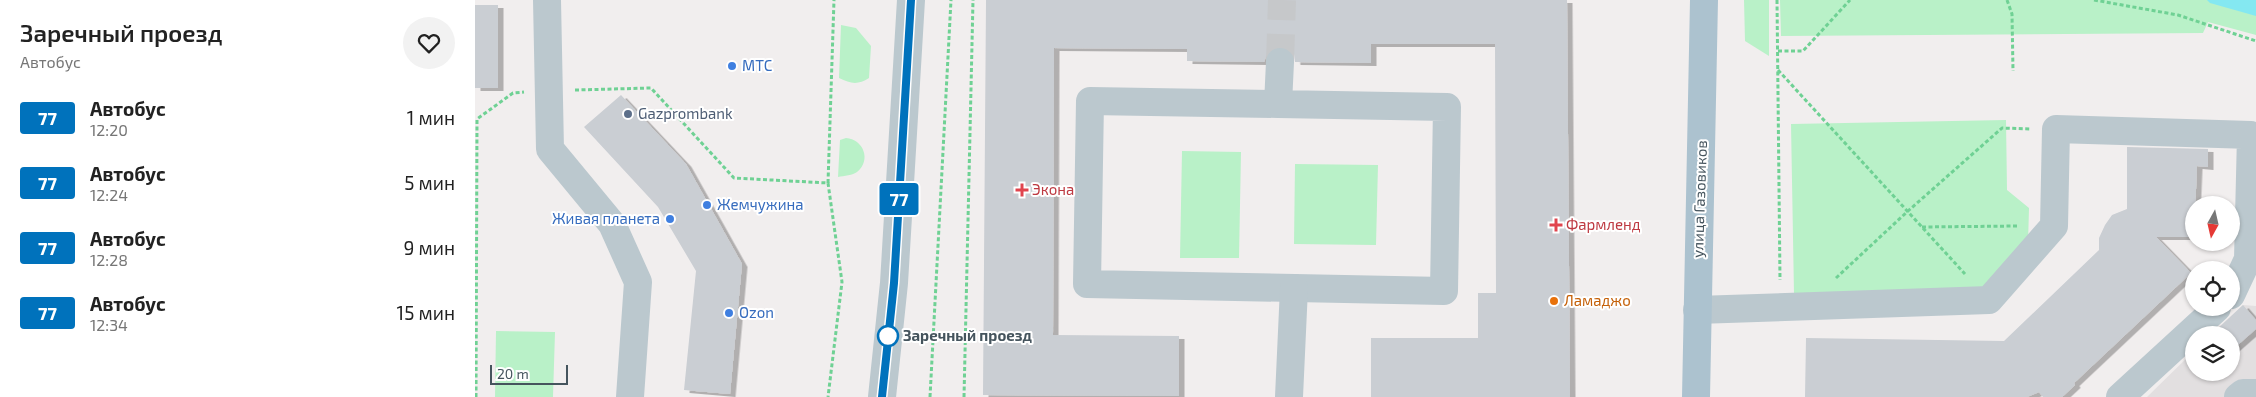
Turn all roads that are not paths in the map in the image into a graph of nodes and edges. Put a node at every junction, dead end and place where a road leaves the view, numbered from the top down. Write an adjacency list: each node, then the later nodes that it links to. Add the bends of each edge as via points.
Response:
1 (547, 0): 11 (street, via 550,148 612,224 638,282)
2 (911, 0): 12 (street, via 894,283)
3 (1704, 0): 8 (main road, улица Газовиков)
4 (1280, 62): 5 (street)
5 (1278, 104): 7 (street, via 1447,107 1444,291); 7 (street, via 1090,101 1087,284)
6 (2240, 275): 8 (street, via 2248,259 2251,135 2056,129 2054,226 1989,300)
7 (1293, 288): 13 (street)
8 (1697, 310): 14 (main road, улица Газовиков)
9 (2208, 316): 15 (street)
10 (2256, 393): 16 (street, via 2243,392)
11 (630, 397)
12 (882, 397)
13 (1289, 397)
14 (1696, 397)
15 (2120, 397)
16 (2237, 397)

